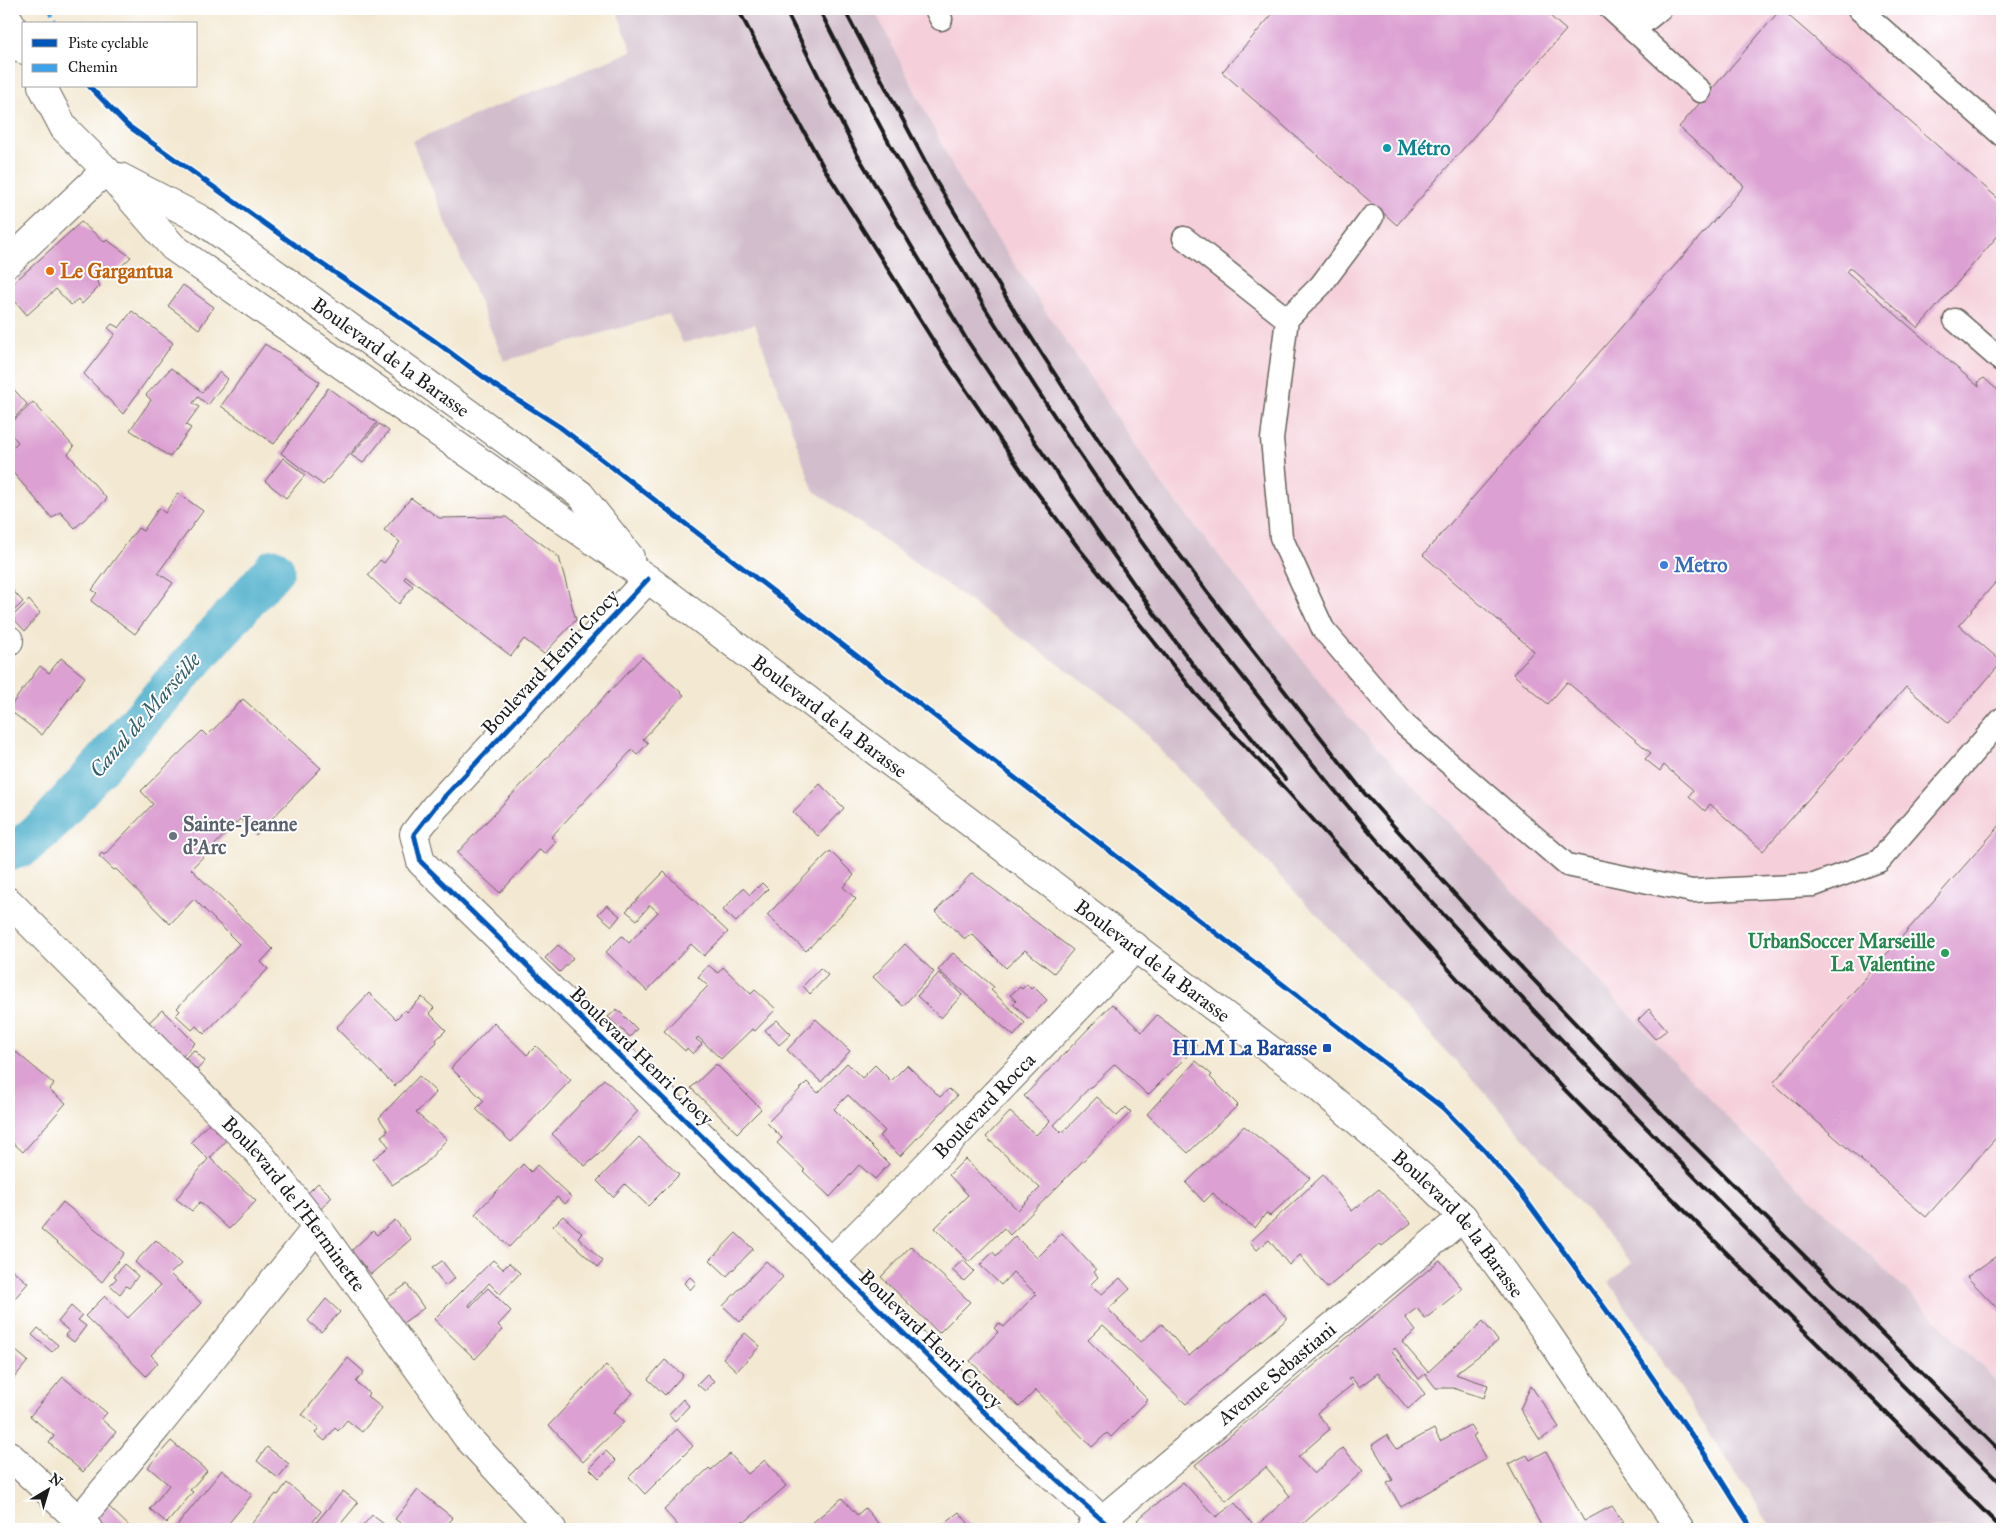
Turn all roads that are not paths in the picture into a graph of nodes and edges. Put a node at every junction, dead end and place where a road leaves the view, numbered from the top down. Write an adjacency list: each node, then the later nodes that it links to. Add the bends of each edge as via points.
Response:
1 (1610, 9): 5 (lane)
2 (1660, 9): 5 (lane)
3 (1860, 9): 9 (lane)
4 (9, 20): 6 (street)
5 (1634, 30): 8 (lane)
6 (22, 46)
7 (43, 88): 10 (street, Boulevard de la Barasse, via 64,128)
8 (1700, 91)
9 (2002, 135)
10 (106, 170): 13 (street); 17 (street, Boulevard de la Barasse, via 173,247); 17 (street, Boulevard de la Barasse, via 200,219 580,494)
11 (1372, 217): 14 (lane, via 1321,285)
12 (1184, 238): 14 (lane)
13 (9, 262)
14 (1287, 319): 18 (lane, via 1272,439 1280,537 1323,629 1405,725 1567,865 1692,891 1814,885 1879,860)
15 (1956, 320): 16 (lane)
16 (2002, 361)
17 (648, 579): 20 (street, Boulevard de la Barasse); 23 (street, Boulevard Henri Crocy, via 435,807 414,834 422,862)
18 (2002, 719)
19 (9, 902): 22 (street, Boulevard de l'Herminette, via 258,1152)
20 (1136, 947): 21 (street, Boulevard de la Barasse, via 1309,1079 1421,1176); 23 (street, Boulevard Rocca)
21 (1463, 1217): 26 (street, Avenue Sebastiani); 28 (street, Boulevard de la Barasse, via 1544,1329)
22 (316, 1227): 25 (street, via 157,1427); 27 (street, Boulevard de l'Herminette, via 467,1437)
23 (832, 1262): 26 (street, Boulevard Henri Crocy)
24 (9, 1455): 25 (street)
25 (84, 1525)
26 (1102, 1526)
27 (552, 1529)
28 (1680, 1529)

